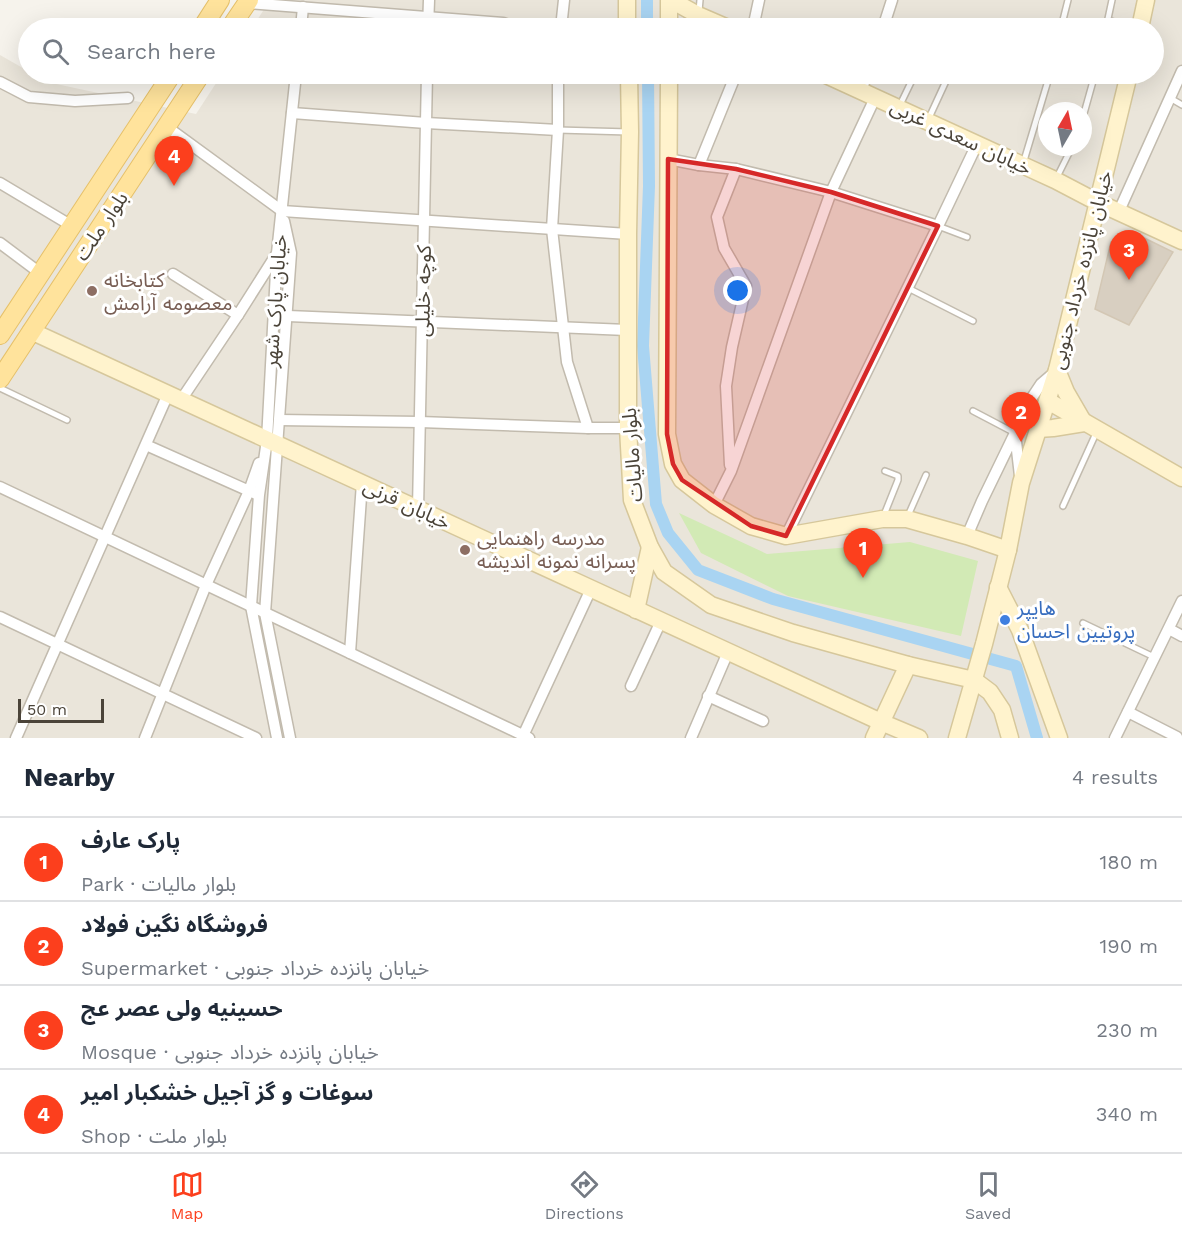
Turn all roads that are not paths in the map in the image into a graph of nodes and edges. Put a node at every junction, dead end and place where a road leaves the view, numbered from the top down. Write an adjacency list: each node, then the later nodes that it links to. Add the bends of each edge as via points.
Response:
1 (220, 0): 15 (main road)
2 (429, 0): 14 (street)
3 (564, 0): 19 (street)
4 (627, 0): 20 (street)
5 (670, 0): 13 (street); 21 (street)
6 (759, 0): 23 (street)
7 (892, 0): 24 (street)
8 (1068, 0): 25 (lane)
9 (1112, 0): 26 (lane)
10 (1146, 0): 27 (street)
11 (248, 1): 12 (street); 16 (main road)
12 (303, 7): 14 (street); 17 (street)
13 (699, 8): 22 (street)
14 (428, 17): 18 (street)
15 (208, 18)
16 (237, 18)
17 (302, 18)
18 (440, 18)
19 (562, 18)
20 (627, 18)
21 (669, 18)
22 (714, 18)
23 (755, 18)
24 (886, 18)
25 (1064, 18)
26 (1108, 18)
27 (1142, 18)
28 (1182, 71): 47 (street)
29 (0, 82): 46 (street, via 29,97 75,101)
30 (165, 84): 71 (main road, بلوار ملت)
31 (195, 84): 54 (main road, بلوار ملت)
32 (295, 84): 51 (street)
33 (427, 84): 53 (street, کوچه خلیلی)
34 (558, 84): 55 (street)
35 (629, 84): 56 (street, بلوار مالیات)
36 (669, 84): 59 (street, بلوار مالیات)
37 (732, 84): 60 (street)
38 (846, 84): 45 (street, خیابان سعدی غربی)
39 (868, 84): 45 (street)
40 (910, 84): 50 (lane)
41 (945, 84): 52 (lane)
42 (1047, 84): 61 (lane)
43 (1092, 84): 48 (lane)
44 (1126, 84): 66 (street, خیابان پانزده خرداد جنوبی)
45 (868, 94): 50 (street, خیابان سعدی غربی); 65 (street)
46 (128, 98)
47 (1170, 98): 49 (lane); 68 (street)
48 (1087, 102)
49 (1182, 105)
50 (898, 108): 52 (street, خیابان سعدی غربی)
51 (292, 113): 53 (street); 67 (street)
52 (928, 122): 57 (street, خیابان سعدی غربی)
53 (426, 123): 55 (street); 69 (street, کوچه خلیلی)
54 (167, 127): 67 (street); 89 (main road, بلوار ملت)
55 (558, 130): 56 (lane); 73 (street)
56 (630, 132): 74 (street, بلوار مالیات)
57 (977, 144): 61 (street, خیابان سعدی غربی); 72 (street)
58 (1067, 156): 63 (lane)
59 (668, 159): 60 (street); 114 (street, بلوار مالیات, via 667,434 673,464 682,480)
60 (699, 165): 62 (street)
61 (1023, 165): 63 (street, خیابان سعدی غربی)
62 (736, 169): 65 (street); 106 (street, via 717,217 724,248 746,286 726,386)
63 (1055, 180): 66 (street, خیابان سعدی غربی)
64 (0, 183): 71 (street)
65 (831, 192): 72 (street); 106 (street)
66 (1097, 202): 68 (street, خیابان سعدی غربی); 70 (street, خیابان پانزده خرداد جنوبی)
67 (282, 211): 69 (street); 78 (street, خیابان پارک شهر); 83 (street, خیابان پارک شهر, via 291,253)
68 (1123, 213): 70 (street); 76 (street, خیابان سعدی غربی)
69 (424, 220): 73 (street); 85 (street, کوچه خلیلی)
70 (1092, 223): 90 (street, خیابان پانزده خرداد جنوبی)
71 (72, 226): 79 (main road, بلوار ملت)
72 (938, 226): 75 (lane); 81 (street)
73 (552, 229): 74 (street); 87 (street)
74 (628, 234): 88 (street, بلوار مالیات)
75 (968, 237)
76 (1182, 241)
77 (0, 243): 79 (street)
78 (277, 253): 82 (street); 104 (street, خیابان پارک شهر)
79 (40, 273): 86 (main road, بلوار ملت)
80 (173, 274): 82 (street)
81 (908, 288): 84 (lane); 119 (street)
82 (238, 315): 93 (street)
83 (288, 316): 85 (street); 97 (street, خیابان پارک شهر)
84 (973, 321)
85 (422, 322): 87 (street); 98 (street, کوچه خلیلی)
86 (3, 325)
87 (564, 328): 88 (street); 100 (street, via 567,362)
88 (627, 330): 101 (street, بلوار مالیات)
89 (31, 332): 91 (main road, بلوار ملت); 93 (street, خیابان قرنی)
90 (1057, 370): 94 (street, خیابان پانزده خرداد جنوبی); 99 (street, via 1066,392); 103 (street, via 1031,399)
91 (0, 379)
92 (0, 388): 96 (lane)
93 (175, 397): 104 (street, خیابان قرنی); 105 (street)
94 (1048, 401): 99 (street); 102 (street, خیابان پانزده خرداد جنوبی)
95 (973, 411): 103 (lane)
96 (67, 420)
97 (279, 420): 98 (street); 104 (street, خیابان پارک شهر)
98 (420, 422): 100 (street); 116 (street, کوچه خلیلی)
99 (1091, 426): 102 (street); 109 (street); 115 (lane)
100 (588, 428): 101 (street)
101 (628, 428): 123 (street, بلوار مالیات, via 632,500)
102 (1038, 429): 111 (street, خیابان پانزده خرداد جنوبی)
103 (1015, 433): 111 (street); 120 (street)
104 (272, 442): 110 (street, خیابان قرنی); 113 (street); 130 (street, خیابان پارک شهر)
105 (146, 445): 113 (street); 121 (street)
106 (731, 471): 114 (street)
107 (885, 471): 117 (lane, via 898,476 898,480)
108 (926, 476): 118 (lane)
109 (1182, 478)
110 (362, 483): 116 (street, خیابان قرنی); 138 (street)
111 (1021, 483): 122 (street, خیابان پانزده خرداد جنوبی)
112 (0, 487): 121 (street)
113 (254, 493): 124 (street); 128 (street)
114 (714, 505): 119 (street, بلوار مالیات, via 751,526)
115 (1063, 506)
116 (418, 510): 126 (street, خیابان قرنی)
117 (882, 519): 118 (street, بلوار مالیات); 119 (street, بلوار مالیات)
118 (907, 519): 120 (street, بلوار مالیات)
119 (786, 536)
120 (968, 536): 122 (street, بلوار مالیات)
121 (106, 537): 124 (street); 136 (street)
122 (1010, 542): 125 (street, خیابان پانزده خرداد جنوبی)
123 (650, 547): 129 (street); 140 (street, بلوار مالیات, via 664,572 711,605)
124 (206, 585): 128 (street); 143 (street)
125 (998, 587): 141 (street, خیابان پانزده خرداد جنوبی); 159 (street, via 1020,630)
126 (591, 589): 129 (street, خیابان قرنی); 149 (street)
127 (1182, 601): 134 (street)
128 (251, 606): 130 (street); 153 (street)
129 (636, 610): 132 (street, خیابان قرنی)
130 (265, 613): 138 (street); 154 (street, خیابان پارک شهر)
131 (0, 617): 136 (street)
132 (661, 621): 137 (street, خیابان قرنی); 142 (street)
133 (1083, 622): 139 (lane)
134 (1169, 629): 135 (street); 139 (street)
135 (1182, 636)
136 (58, 645): 143 (street); 151 (street)
137 (728, 652): 144 (street); 147 (street, خیابان قرنی)
138 (350, 653): 149 (street)
139 (1155, 657): 145 (street)
140 (908, 665): 141 (street, بلوار مالیات); 147 (street)
141 (974, 678): 157 (street); 158 (street, via 1002,710)
142 (631, 686)
143 (163, 694): 148 (street); 152 (street)
144 (708, 696): 146 (street); 155 (street)
145 (1128, 712): 150 (street); 160 (street)
146 (763, 721)
147 (878, 730): 156 (street, خیابان قرنی)
148 (253, 737)
149 (525, 737)
150 (1177, 737)
151 (16, 738)
152 (145, 738)
153 (277, 738)
154 (290, 738)
155 (691, 738)
156 (919, 738)
157 (957, 738)
158 (1010, 738)
159 (1059, 738)
160 (1115, 738)

